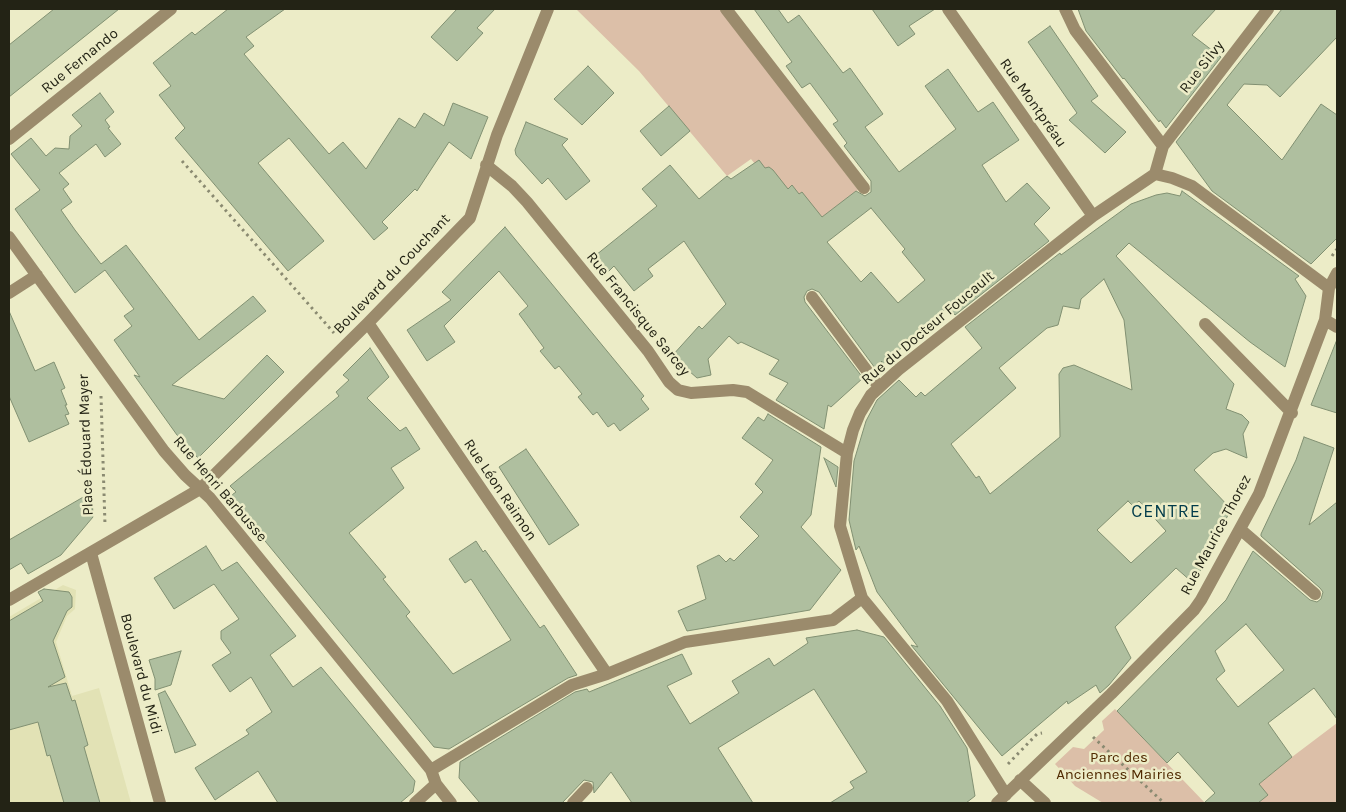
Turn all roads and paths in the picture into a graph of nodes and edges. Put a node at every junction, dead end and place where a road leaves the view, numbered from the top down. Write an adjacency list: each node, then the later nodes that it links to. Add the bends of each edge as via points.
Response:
1 (171, 9): 7 (street, Rue Fernando)
2 (548, 9): 10 (street, Boulevard du Couchant)
3 (726, 9): 12 (street)
4 (948, 9): 13 (street, Rue Montpréau)
5 (1065, 9): 8 (street, via 1075,30)
6 (1268, 9): 8 (street, Rue Silvy)
7 (9, 139)
8 (1162, 146): 11 (street)
9 (182, 161): 26 (path)
10 (486, 166): 23 (street, Boulevard du Couchant, via 470,218); 30 (street, Rue Francisque Sarcey, via 527,202 678,390 691,393 747,392)
11 (1155, 174): 13 (street, Rue du Docteur Foucault); 18 (street, via 1192,186)
12 (864, 188)
13 (1092, 216): 28 (street, Rue du Docteur Foucault)
14 (9, 237): 17 (street, Rue Henri Barbusse)
15 (1337, 248): 18 (path)
16 (1337, 273): 19 (street, Rue Maurice Thorez)
17 (37, 275): 20 (street); 27 (street, Rue Henri Barbusse)
18 (1313, 276): 19 (street)
19 (1328, 288): 22 (street, Rue Maurice Thorez)
20 (9, 293)
21 (812, 297): 28 (street)
22 (1326, 320): 25 (street); 29 (street, Rue Maurice Thorez)
23 (368, 322): 26 (street, Boulevard du Couchant); 38 (street, Rue Léon Raimon)
24 (1205, 324): 29 (street)
25 (1337, 327)
26 (345, 345): 31 (street, Boulevard du Couchant)
27 (100, 361): 31 (street, Rue Henri Barbusse, via 164,451); 32 (path, Place Édouard Mayer)
28 (879, 387): 30 (street, Rue du Docteur Foucault, via 860,413)
29 (1292, 413): 33 (street, Rue Maurice Thorez, via 1259,494)
30 (847, 453): 36 (street, Rue du Docteur Foucault, via 840,526)
31 (200, 489): 34 (street); 41 (street, Rue Henri Barbusse)
32 (105, 528)
33 (1240, 529): 35 (street); 39 (street, Rue Maurice Thorez, via 1194,610)
34 (91, 553): 37 (street); 47 (street, Boulevard du Midi)
35 (1315, 594)
36 (862, 598): 38 (street, via 833,620 686,642); 42 (street, Rue du Docteur Foucault, via 947,701)
37 (9, 600)
38 (606, 674): 41 (street, via 572,685)
39 (1078, 724): 43 (street, Rue Maurice Thorez); 52 (path)
40 (1050, 731): 42 (path, via 1037,734)
41 (431, 770): 44 (street, Rue Henri Barbusse)
42 (995, 779): 46 (street, Rue du Docteur Foucault)
43 (1020, 780): 46 (street, Rue Maurice Thorez); 51 (street)
44 (436, 784): 48 (street); 49 (street, Rue Henri Barbusse)
45 (587, 788): 50 (street)
46 (1001, 799)
47 (160, 803)
48 (415, 803)
49 (451, 803)
50 (573, 803)
51 (1045, 803)
52 (1164, 803)

